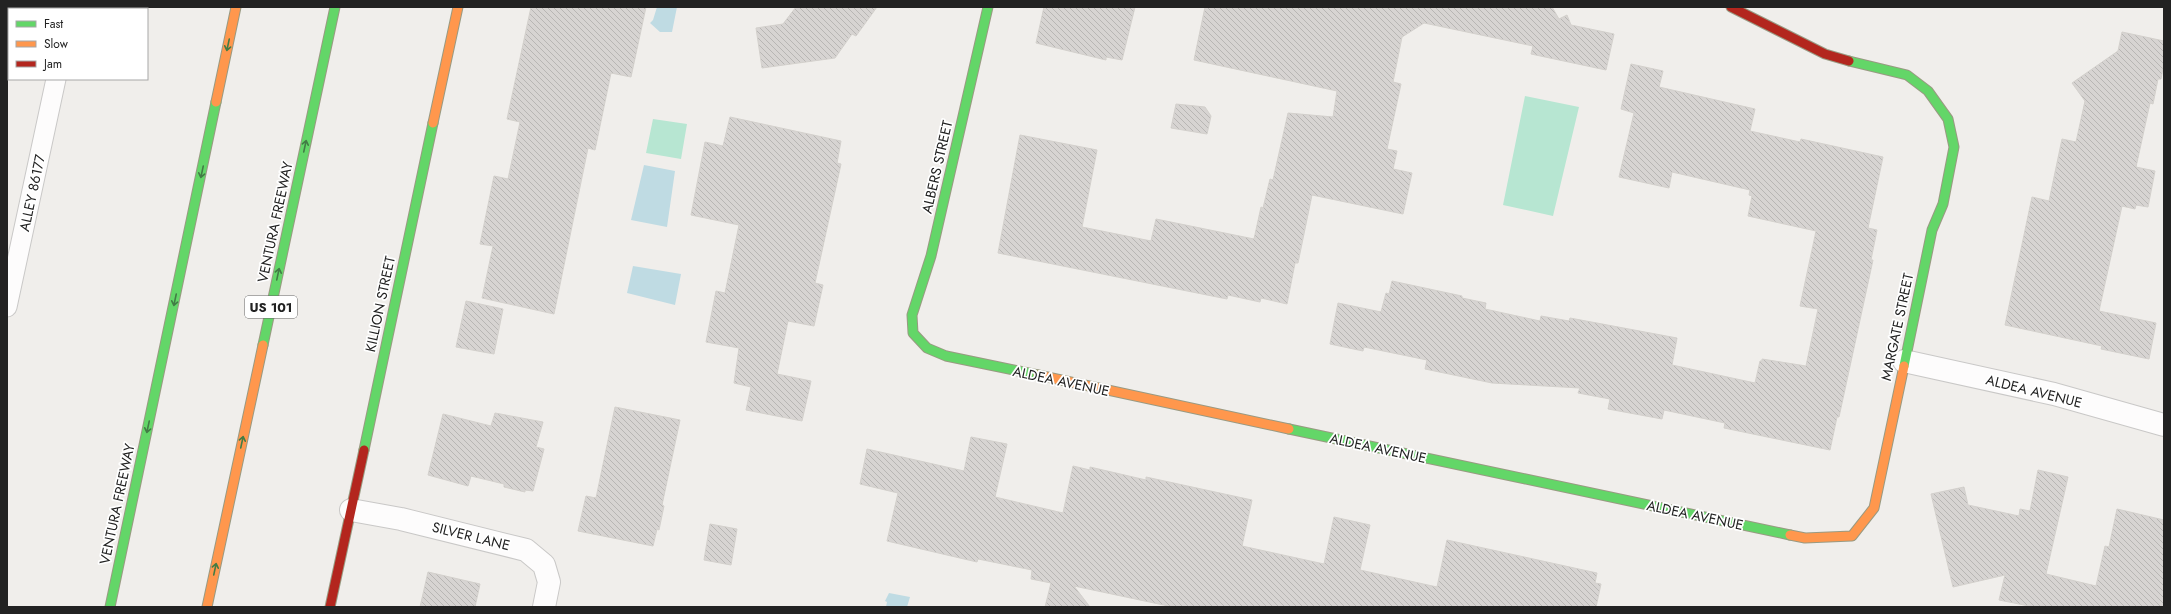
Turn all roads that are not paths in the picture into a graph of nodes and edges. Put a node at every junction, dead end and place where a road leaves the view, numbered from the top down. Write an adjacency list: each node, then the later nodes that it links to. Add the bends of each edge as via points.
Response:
1 (236, 7): 13 (main road, VENTURA FREEWAY, one-way to 13)
2 (335, 7): 14 (main road, VENTURA FREEWAY / US 101, one-way to 2)
3 (458, 7): 11 (main road, KILLION STREET)
4 (988, 7): 8 (main road, ALBERS STREET, via 931,256 912,315)
5 (1731, 7): 9 (main road, MARGATE STREET, via 1825,54 1907,75 1928,91 1948,119 1954,147 1949,178 1943,204 1932,230)
6 (56, 80): 7 (lane, ALLEY 86177)
7 (7, 307)
8 (913, 333): 12 (main road, ALDEA AVENUE, via 927,348 946,356 1805,538)
9 (1904, 361): 10 (street, ALDEA AVENUE, via 2054,394); 12 (main road, MARGATE STREET, via 1874,508)
10 (2164, 425)
11 (351, 510): 15 (main road, KILLION STREET); 16 (street, SILVER LANE, via 401,519 526,550 544,565 550,582)
12 (1852, 536)
13 (110, 607)
14 (207, 607)
15 (330, 607)
16 (544, 607)

